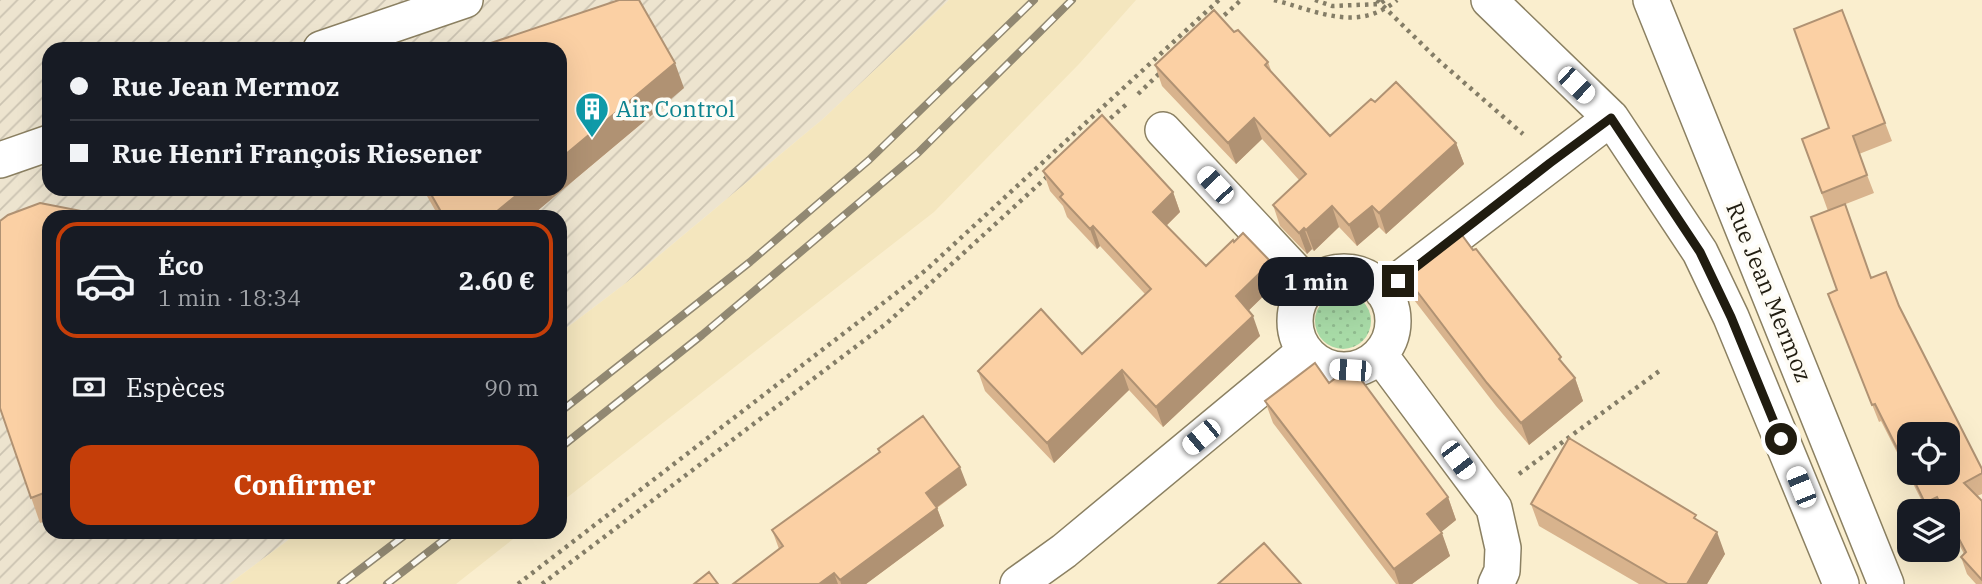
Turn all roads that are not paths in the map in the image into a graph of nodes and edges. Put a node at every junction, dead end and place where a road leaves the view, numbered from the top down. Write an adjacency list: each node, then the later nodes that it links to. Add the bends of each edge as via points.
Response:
1 (465, 0): 4 (street)
2 (1489, 0): 5 (street, Rue Jean Mermoz)
3 (1651, 0): 16 (street, Rue Jean Mermoz)
4 (342, 42)
5 (1611, 118): 10 (street); 15 (street, Rue Jean Mermoz, via 1700,252)
6 (1163, 130): 9 (street)
7 (42, 145): 8 (street)
8 (0, 160)
9 (1309, 286): 10 (street, via 1339,271 1371,280); 11 (street, via 1296,310 1295,324)
10 (1383, 292): 12 (street, via 1393,317 1388,344)
11 (1305, 351): 12 (street, via 1332,369 1350,370); 14 (street)
12 (1380, 355): 13 (street, via 1494,508)
13 (1507, 580)
14 (1018, 584)
15 (1841, 584)
16 (1886, 584)

